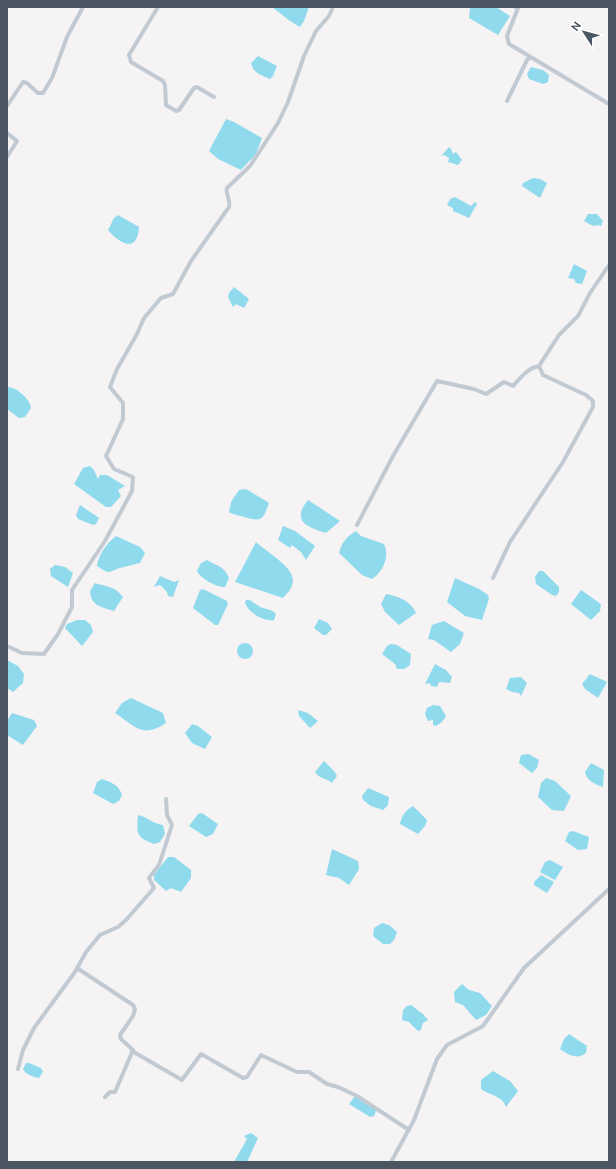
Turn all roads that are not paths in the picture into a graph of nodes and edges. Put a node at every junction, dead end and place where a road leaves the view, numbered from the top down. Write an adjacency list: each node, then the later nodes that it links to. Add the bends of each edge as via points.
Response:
1 (83, 7): 9 (street, via 43,93 38,93 28,83 23,82)
2 (158, 7): 6 (street, via 129,55 131,62 163,81 166,105 176,111 194,88 197,87)
3 (515, 7): 5 (street, via 518,8 507,36 509,44)
4 (331, 8): 16 (street, via 329,16 319,26 304,56 278,123 250,166 227,188 229,207 173,294 161,298 144,318 117,369 110,387 122,403 123,418 106,456 114,469 133,477 132,491 102,547 72,590 72,607 44,654 22,654)
5 (530, 58): 7 (street); 8 (street)
6 (214, 96)
7 (507, 101)
8 (609, 104)
9 (7, 106)
10 (7, 133): 11 (street, via 17,141)
11 (7, 157)
12 (609, 265): 13 (street, via 578,316 559,335)
13 (540, 366): 14 (street, via 529,370 513,386 504,382 486,394 474,388 437,381 393,456); 15 (street, via 543,375 586,395 593,401 594,407 563,462 510,542)
14 (357, 525)
15 (493, 578)
16 (7, 646)
17 (166, 799): 19 (street, via 167,815 172,825 159,865 149,878 154,888 118,927 100,935)
18 (609, 889): 23 (street, via 524,968 483,1026 447,1045 437,1059)
19 (77, 968): 20 (street, via 133,1005 133,1016 120,1035); 21 (street, via 34,1028 23,1050)
20 (132, 1051): 22 (street, via 115,1092); 23 (street, via 182,1080 201,1054 243,1078 247,1077 261,1055 297,1072 309,1072 327,1084 357,1096)
21 (18, 1069)
22 (105, 1096)
23 (409, 1130): 24 (street)
24 (391, 1162)

